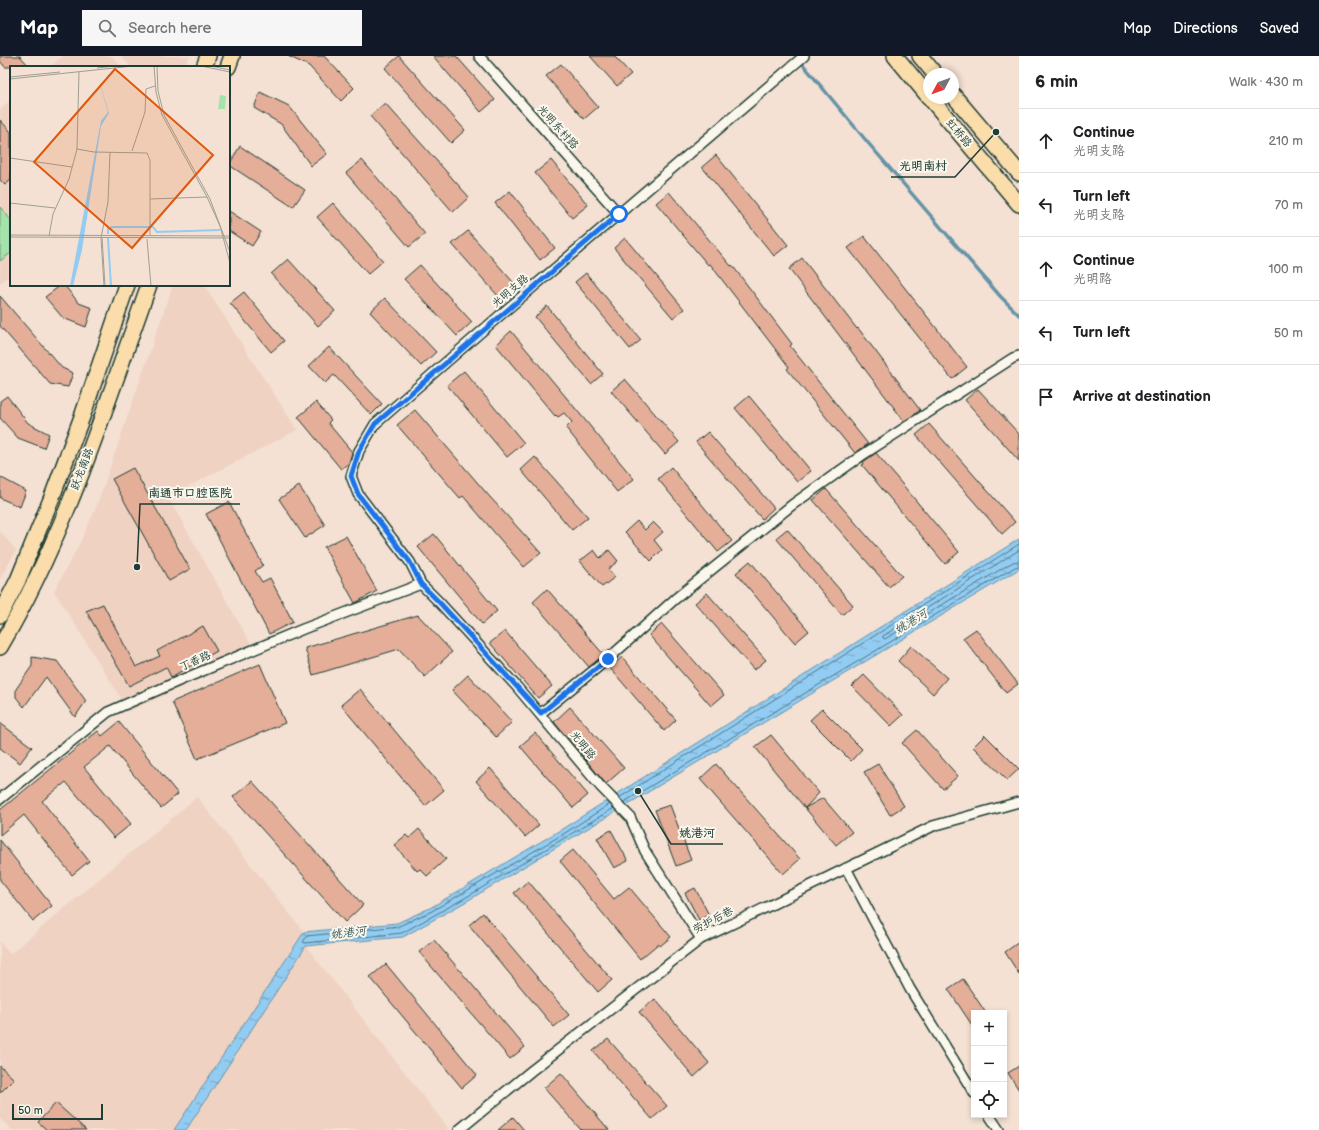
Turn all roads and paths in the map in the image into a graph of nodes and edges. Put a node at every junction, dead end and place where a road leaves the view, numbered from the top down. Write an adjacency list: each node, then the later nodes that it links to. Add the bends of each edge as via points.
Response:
1 (208, 56): 7 (main road)
2 (232, 56): 8 (main road)
3 (478, 56): 15 (street, 光明东村路)
4 (804, 56): 15 (street, 光明支路)
5 (894, 56): 10 (main road, 虹桥路)
6 (920, 56): 9 (main road)
7 (204, 66)
8 (228, 66)
9 (930, 68)
10 (923, 91)
11 (959, 102): 13 (main road, 虹桥路)
12 (934, 104): 14 (main road, 虹桥路)
13 (1019, 173)
14 (1019, 204)
15 (619, 214): 19 (street, 光明支路, via 375,424 359,451 351,476 358,494 410,562)
16 (127, 286): 20 (main road, 跃龙南路, via 52,498 18,580)
17 (149, 286): 21 (main road, 跃龙南路, via 78,481 34,587)
18 (1019, 356): 22 (street, via 861,456 792,506 675,599 608,659)
19 (421, 584): 22 (street, 光明路); 23 (street, 丁香路, via 303,629 108,712)
20 (0, 615)
21 (0, 647)
22 (541, 713): 26 (street, 光明路, via 630,817 645,850)
23 (0, 799)
24 (1019, 802): 25 (street, 劳护后巷, via 933,826)
25 (846, 868): 26 (street, 劳护后巷); 27 (street, via 910,989)
26 (701, 939): 29 (street, 劳护后巷)
27 (971, 1088)
28 (990, 1118): 30 (street)
29 (459, 1130)
30 (999, 1130)

